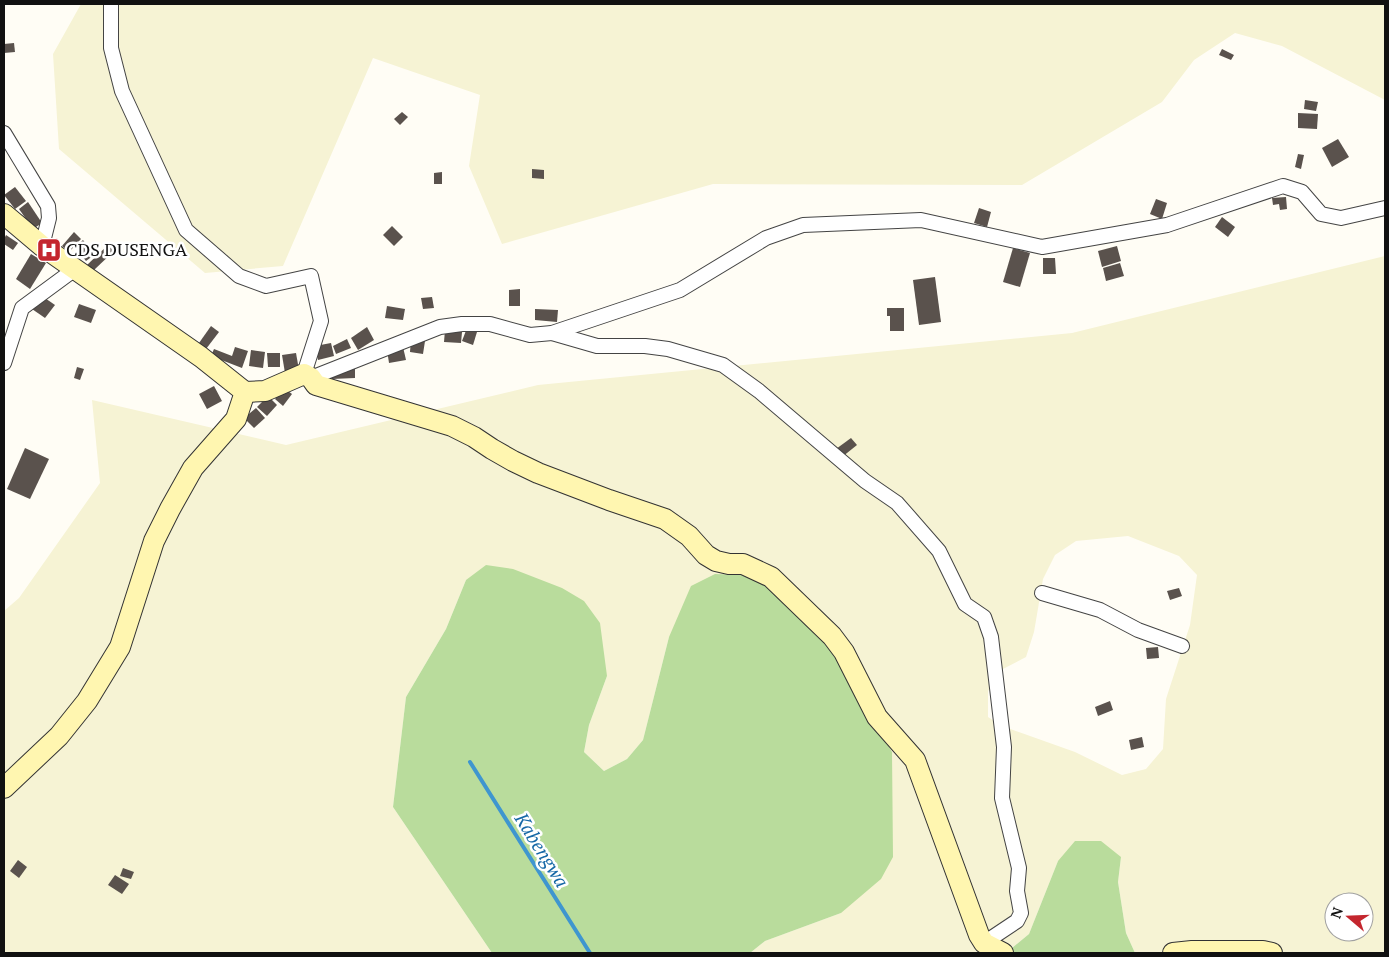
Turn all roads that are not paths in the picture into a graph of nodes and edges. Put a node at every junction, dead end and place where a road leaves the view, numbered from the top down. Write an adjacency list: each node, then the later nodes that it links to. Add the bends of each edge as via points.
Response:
1 (111, 4): 9 (street, via 111,48 122,91 186,230 239,276 266,286 311,276 321,321)
2 (4, 133): 5 (street, via 48,206 49,218)
3 (1385, 208): 7 (street, via 1341,218 1321,214 1302,192 1283,186 1167,225 1042,247 921,220 803,225 766,238 680,290)
4 (4, 214): 5 (street)
5 (42, 246): 6 (street)
6 (75, 269): 8 (street, via 22,308); 10 (street, via 202,357)
7 (552, 334): 9 (street, via 530,335 490,324 440,327); 14 (street, via 597,346 645,346 668,350 722,365 759,391 865,481 897,503 939,551 965,604 984,617 991,637 1004,747 1002,798 1019,868 1017,890 1021,913 1017,921)
8 (4, 363)
9 (307, 376): 10 (street, via 266,390); 14 (street, via 316,385 452,426 538,473 665,519 716,561 744,564 771,577 832,636 844,652 877,717 916,760)
10 (246, 392): 13 (street, via 236,419 193,468 154,541 120,647 87,701 59,736)
11 (1042, 593): 12 (street, via 1100,610 1138,630)
12 (1182, 646)
13 (4, 788)
14 (984, 943): 15 (street)
15 (1003, 953)
16 (1173, 953): 17 (street)
17 (1272, 953)

